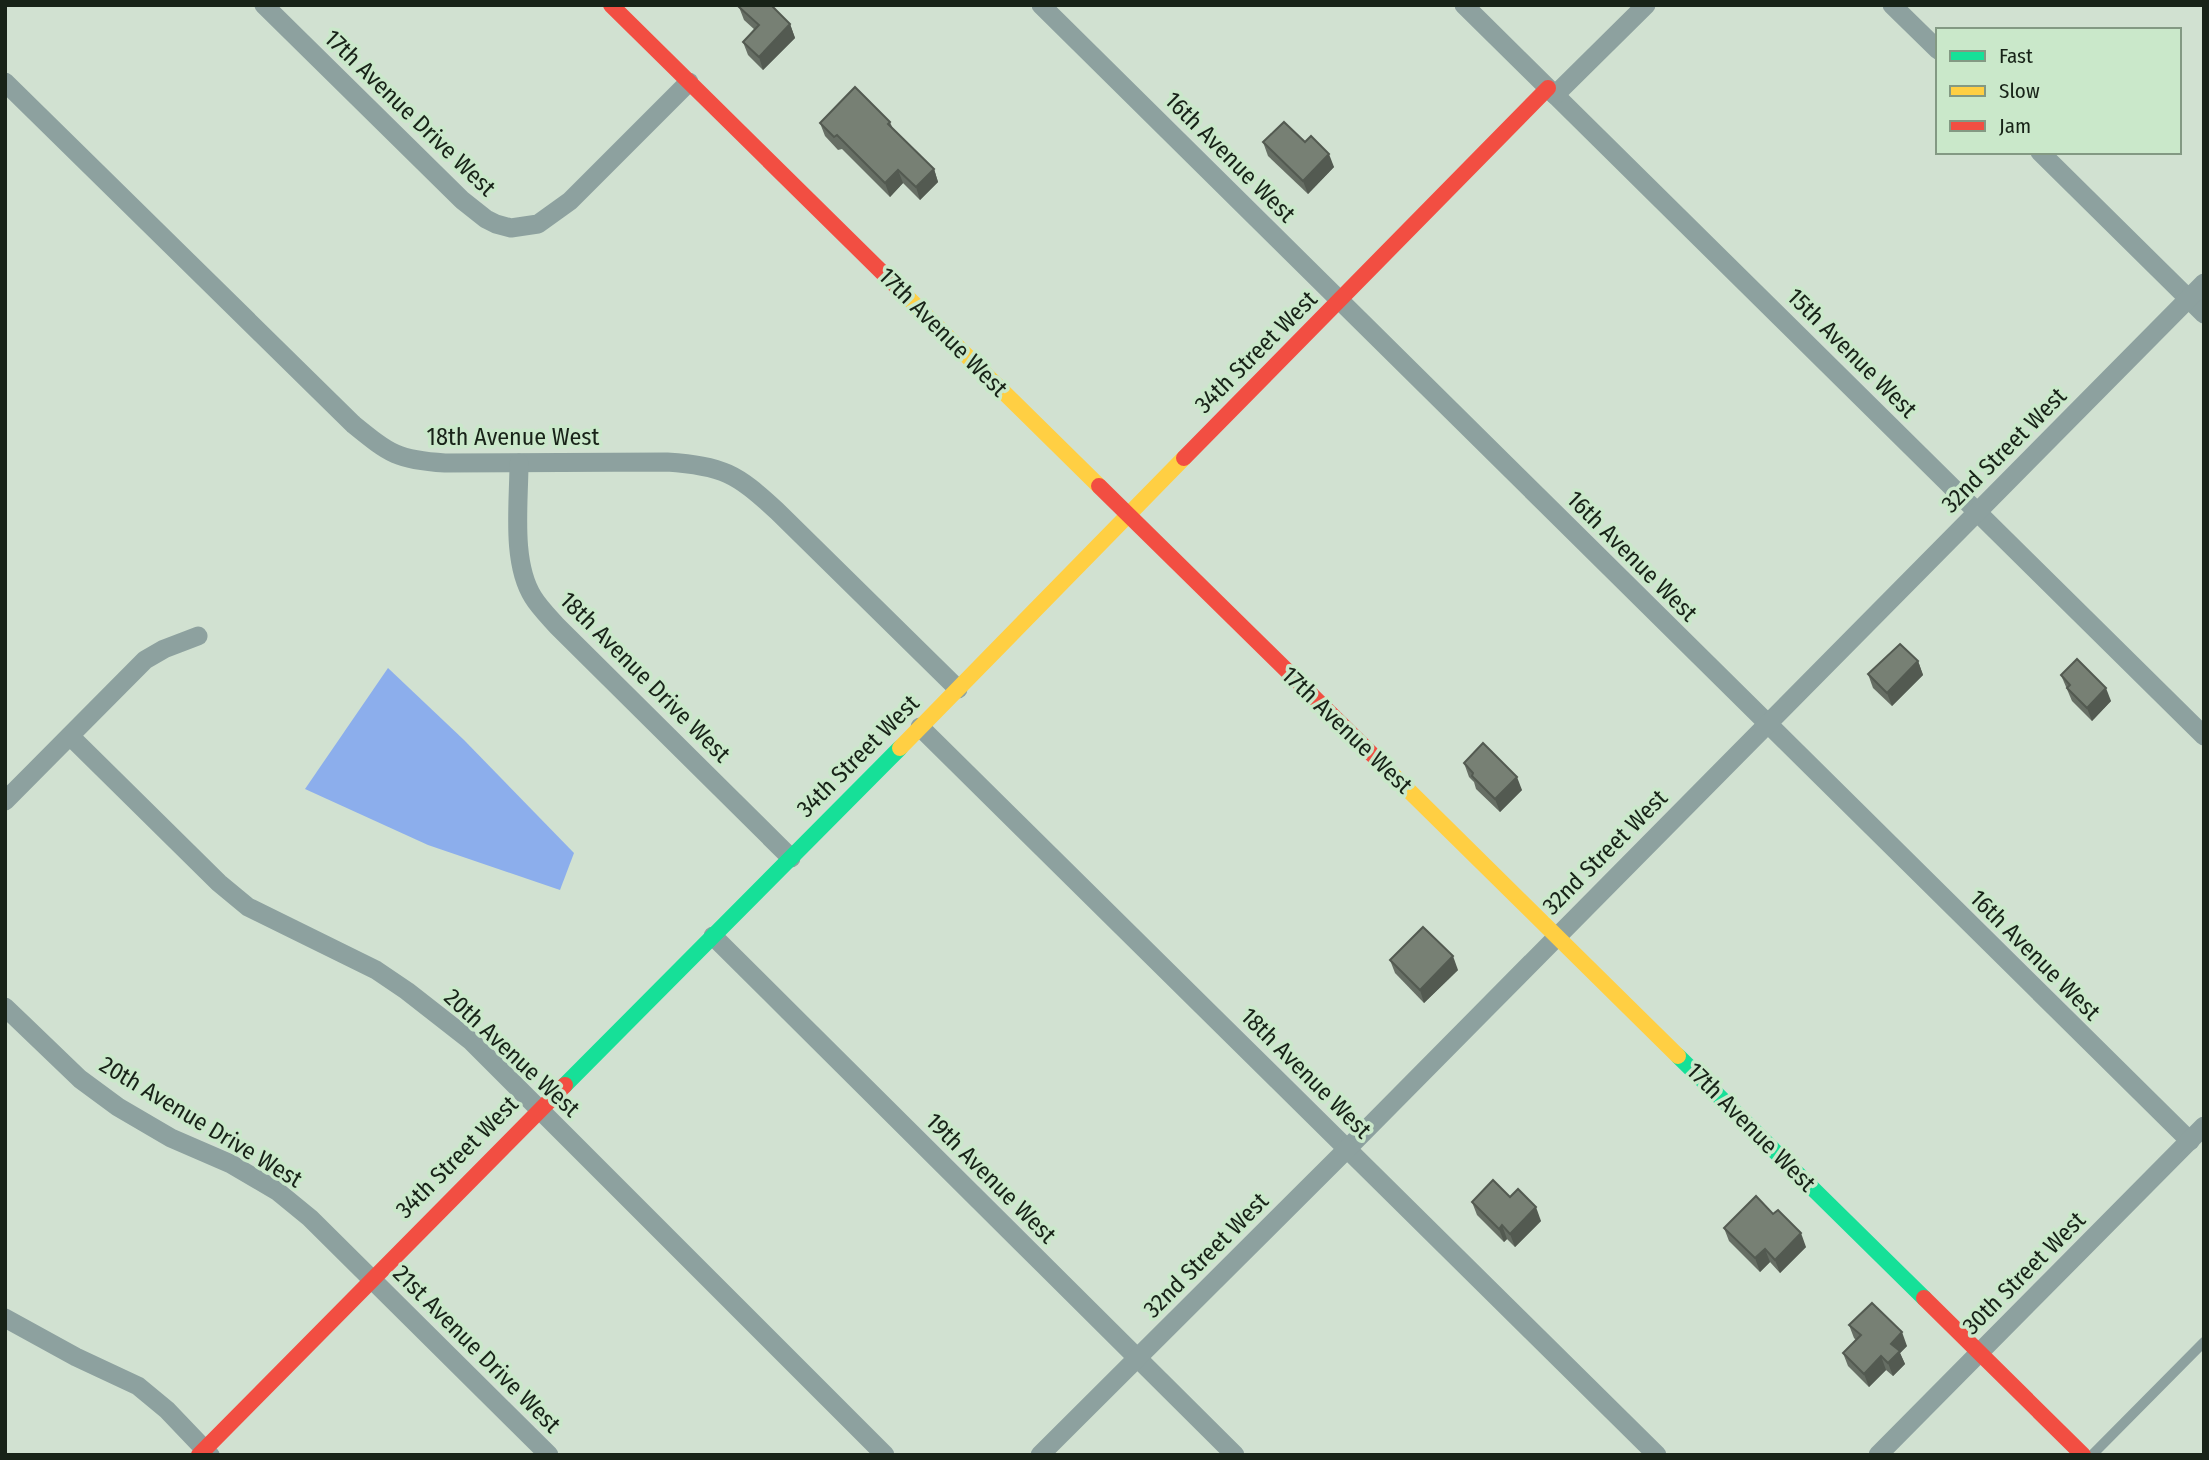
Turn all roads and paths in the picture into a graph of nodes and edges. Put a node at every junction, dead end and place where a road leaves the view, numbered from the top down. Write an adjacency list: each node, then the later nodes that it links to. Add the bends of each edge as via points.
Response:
1 (264, 5): 9 (street, 17th Avenue Drive West, via 462,201 486,219 511,228 538,224 570,201)
2 (611, 5): 9 (street, 17th Avenue West)
3 (1041, 5): 14 (street, 16th Avenue West)
4 (1464, 5): 10 (street, 15th Avenue West)
5 (1646, 5): 10 (street, 34th Street West)
6 (1892, 5): 7 (street)
7 (1936, 49)
8 (5, 82): 16 (street, 18th Avenue West, via 353,424 382,447 413,461)
9 (688, 82): 18 (street, 17th Avenue West)
10 (1552, 91): 14 (street, 34th Street West); 17 (street, 15th Avenue West)
11 (2042, 154): 13 (street)
12 (2204, 283): 13 (street, 32nd Street West)
13 (2188, 299): 15 (street); 17 (street, 32nd Street West)
14 (1341, 301): 18 (street, 34th Street West); 21 (street, 16th Avenue West)
15 (2204, 314)
16 (519, 463): 20 (street, 18th Avenue West, via 667,462 703,464 729,473 777,511); 26 (street, 18th Avenue Drive West, via 518,545 522,572 533,598)
17 (1978, 511): 21 (street, 32nd Street West); 24 (street, 15th Avenue West)
18 (1129, 516): 20 (street, 34th Street West); 27 (street, 17th Avenue West)
19 (198, 636): 23 (street, via 145,660)
20 (958, 689): 22 (street, 34th Street West)
21 (1766, 724): 27 (street, 32nd Street West); 32 (street, 16th Avenue West)
22 (920, 727): 26 (street, 34th Street West); 33 (street, 18th Avenue West)
23 (70, 736): 25 (street); 30 (street, 20th Avenue West, via 248,907 376,970 407,991 471,1041)
24 (2204, 736)
25 (5, 801)
26 (791, 858): 28 (street, 34th Street West)
27 (1557, 935): 33 (street, 32nd Street West); 37 (street, 17th Avenue West)
28 (713, 936): 30 (street, 34th Street West); 38 (street, 19th Avenue West)
29 (5, 1007): 34 (street, 20th Avenue Drive West, via 80,1079 118,1107 277,1191)
30 (539, 1110): 34 (street, 34th Street West); 41 (street, 20th Avenue West)
31 (2204, 1126): 32 (street, 30th Street West)
32 (2190, 1141): 37 (street, 30th Street West)
33 (1348, 1148): 38 (street, 32nd Street West); 44 (street, 18th Avenue West)
34 (371, 1279): 39 (street, 34th Street West); 40 (street, 21st Avenue Drive West)
35 (5, 1318): 39 (street, via 138,1386 167,1410)
36 (2204, 1342): 47 (lane)
37 (1980, 1353): 45 (street, 30th Street West); 46 (street, 17th Avenue West)
38 (1137, 1359): 42 (street, 32nd Street West); 43 (street, 19th Avenue West)
39 (204, 1453)
40 (549, 1455)
41 (884, 1455)
42 (1040, 1455)
43 (1235, 1455)
44 (1657, 1455)
45 (1878, 1455)
46 (2083, 1455)
47 (2092, 1455)

